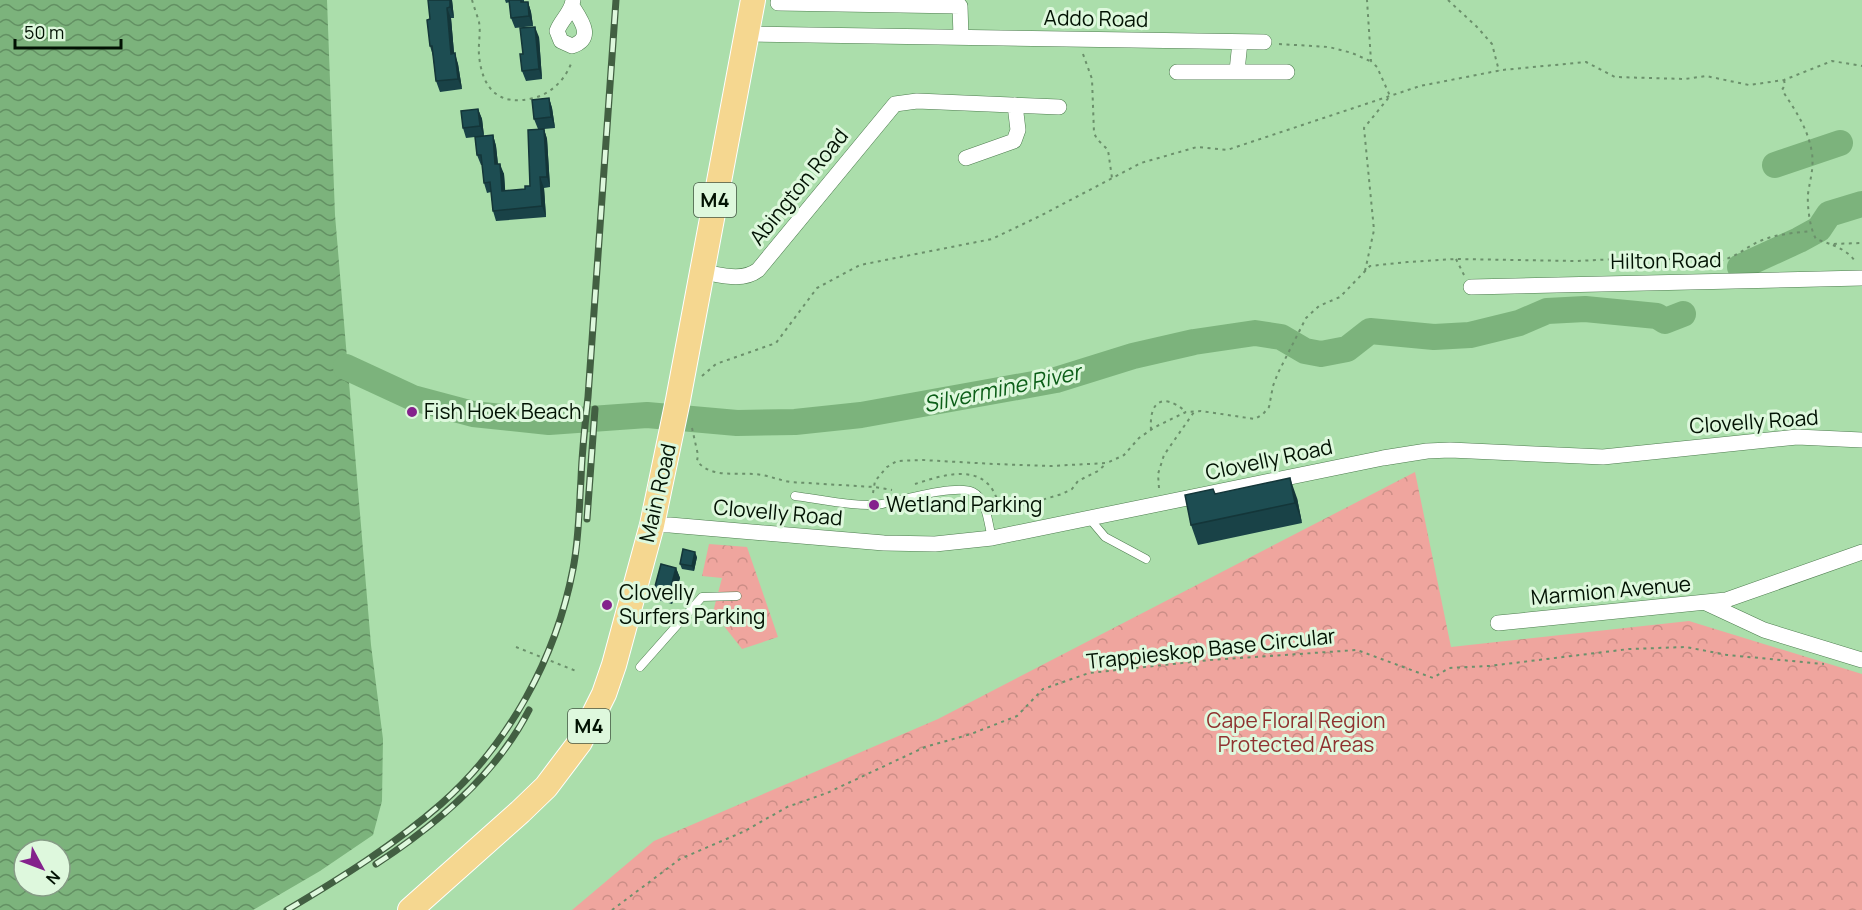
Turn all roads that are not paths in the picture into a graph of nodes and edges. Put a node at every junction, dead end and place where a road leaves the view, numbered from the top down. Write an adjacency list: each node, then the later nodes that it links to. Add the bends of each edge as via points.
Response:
1 (753, 0): 5 (main road, Main Road / M4)
2 (573, 3): 2 (street, via 585,34 572,46 561,41 557,31)
3 (778, 3): 4 (street)
4 (960, 3): 6 (street)
5 (747, 34): 6 (street, Addo Road); 15 (main road, Main Road / M4)
6 (961, 38): 7 (street, Addo Road)
7 (1240, 42): 8 (street, Addo Road); 9 (street)
8 (1264, 42)
9 (1237, 71): 10 (street); 11 (street)
10 (1177, 72)
11 (1287, 72)
12 (1015, 105): 13 (street, Abington Road); 14 (street, via 1018,130 1014,141); 15 (street, Abington Road, via 917,101 892,106 758,270 741,278)
13 (1059, 107)
14 (966, 158)
15 (702, 272): 21 (main road, Main Road / M4, via 678,400 680,431)
16 (1862, 278): 17 (street, Hilton Road)
17 (1471, 287)
18 (1862, 440): 20 (street, Clovelly Road, via 1797,437 1603,457 1427,451)
19 (795, 496): 22 (lane, via 871,505 971,491 981,501)
20 (1089, 518): 22 (street, Clovelly Road); 24 (lane, via 1105,537)
21 (652, 525): 22 (street, Clovelly Road, via 884,543 935,544); 30 (main road, Main Road / M4, via 614,665 580,742 546,788)
22 (992, 538)
23 (1862, 552): 26 (street, via 1730,599)
24 (1146, 559)
25 (737, 596): 29 (lane, via 702,597)
26 (1706, 603): 27 (street, Marmion Avenue); 28 (street, Marmion Avenue, via 1764,630)
27 (1498, 623)
28 (1862, 660)
29 (640, 667)
30 (410, 910)

